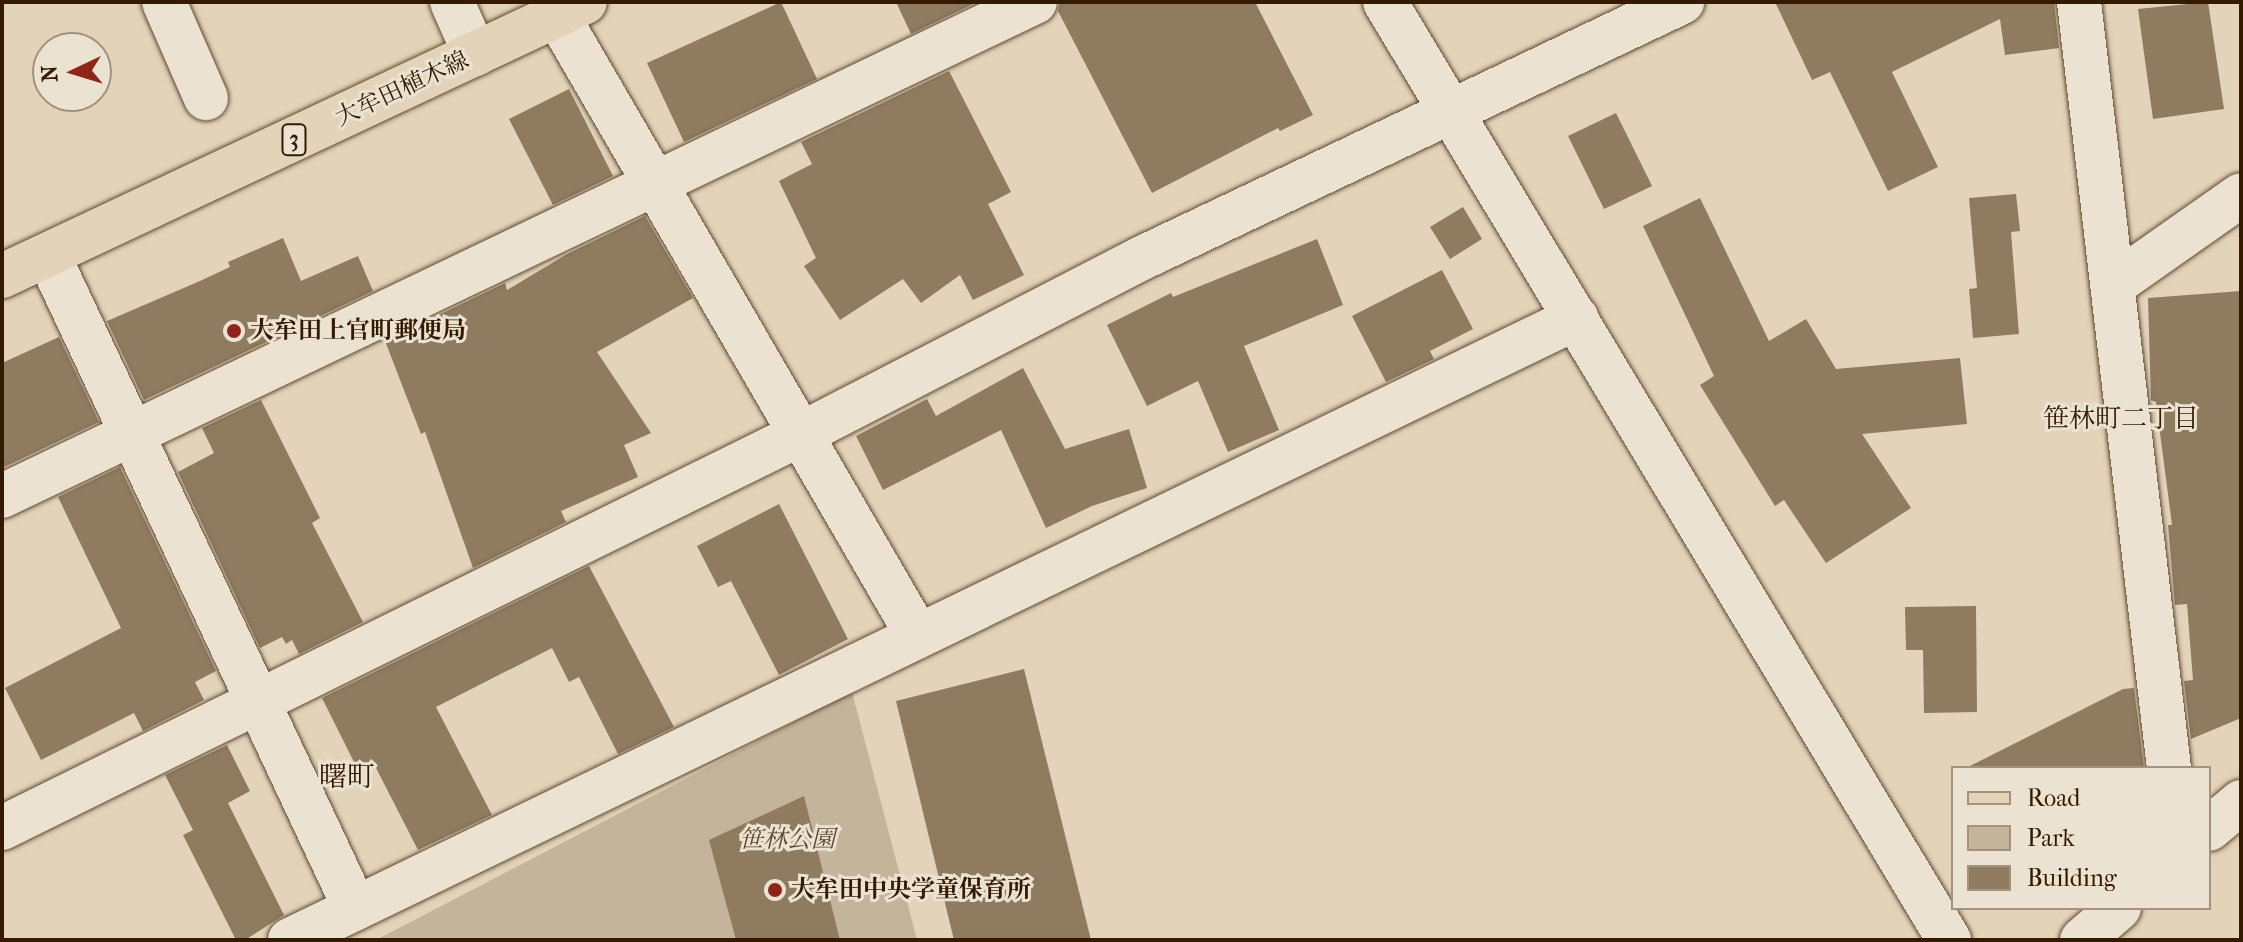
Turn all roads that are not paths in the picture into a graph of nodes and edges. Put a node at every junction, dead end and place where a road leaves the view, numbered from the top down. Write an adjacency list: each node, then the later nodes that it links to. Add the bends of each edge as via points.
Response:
1 (164, 2): 9 (street)
2 (452, 2): 8 (street)
3 (1035, 2): 11 (street)
4 (1385, 2): 10 (street)
5 (1682, 2): 10 (street)
6 (2079, 2): 15 (street)
7 (571, 8): 8 (main road, 大牟田植木線 / 3); 11 (street)
8 (475, 54): 13 (main road, 大牟田植木線 / 3)
9 (206, 98)
10 (1449, 109): 16 (street); 17 (street, via 1142,258)
11 (656, 182): 17 (street); 18 (street)
12 (2241, 195): 15 (street)
13 (48, 255): 14 (main road, 大牟田植木線 / 3); 18 (street)
14 (2, 276)
15 (2113, 285): 22 (street)
16 (1576, 318): 20 (street); 29 (street)
17 (803, 433): 20 (street); 21 (street)
18 (132, 434): 19 (street); 21 (street)
19 (2, 496)
20 (918, 636): 26 (street)
21 (256, 700): 25 (street); 26 (street)
22 (2169, 766)
23 (2241, 802): 24 (street)
24 (2211, 827)
25 (2, 828)
26 (355, 908): 28 (street)
27 (2117, 910): 30 (street)
28 (290, 940)
29 (1949, 940)
30 (2082, 940)

